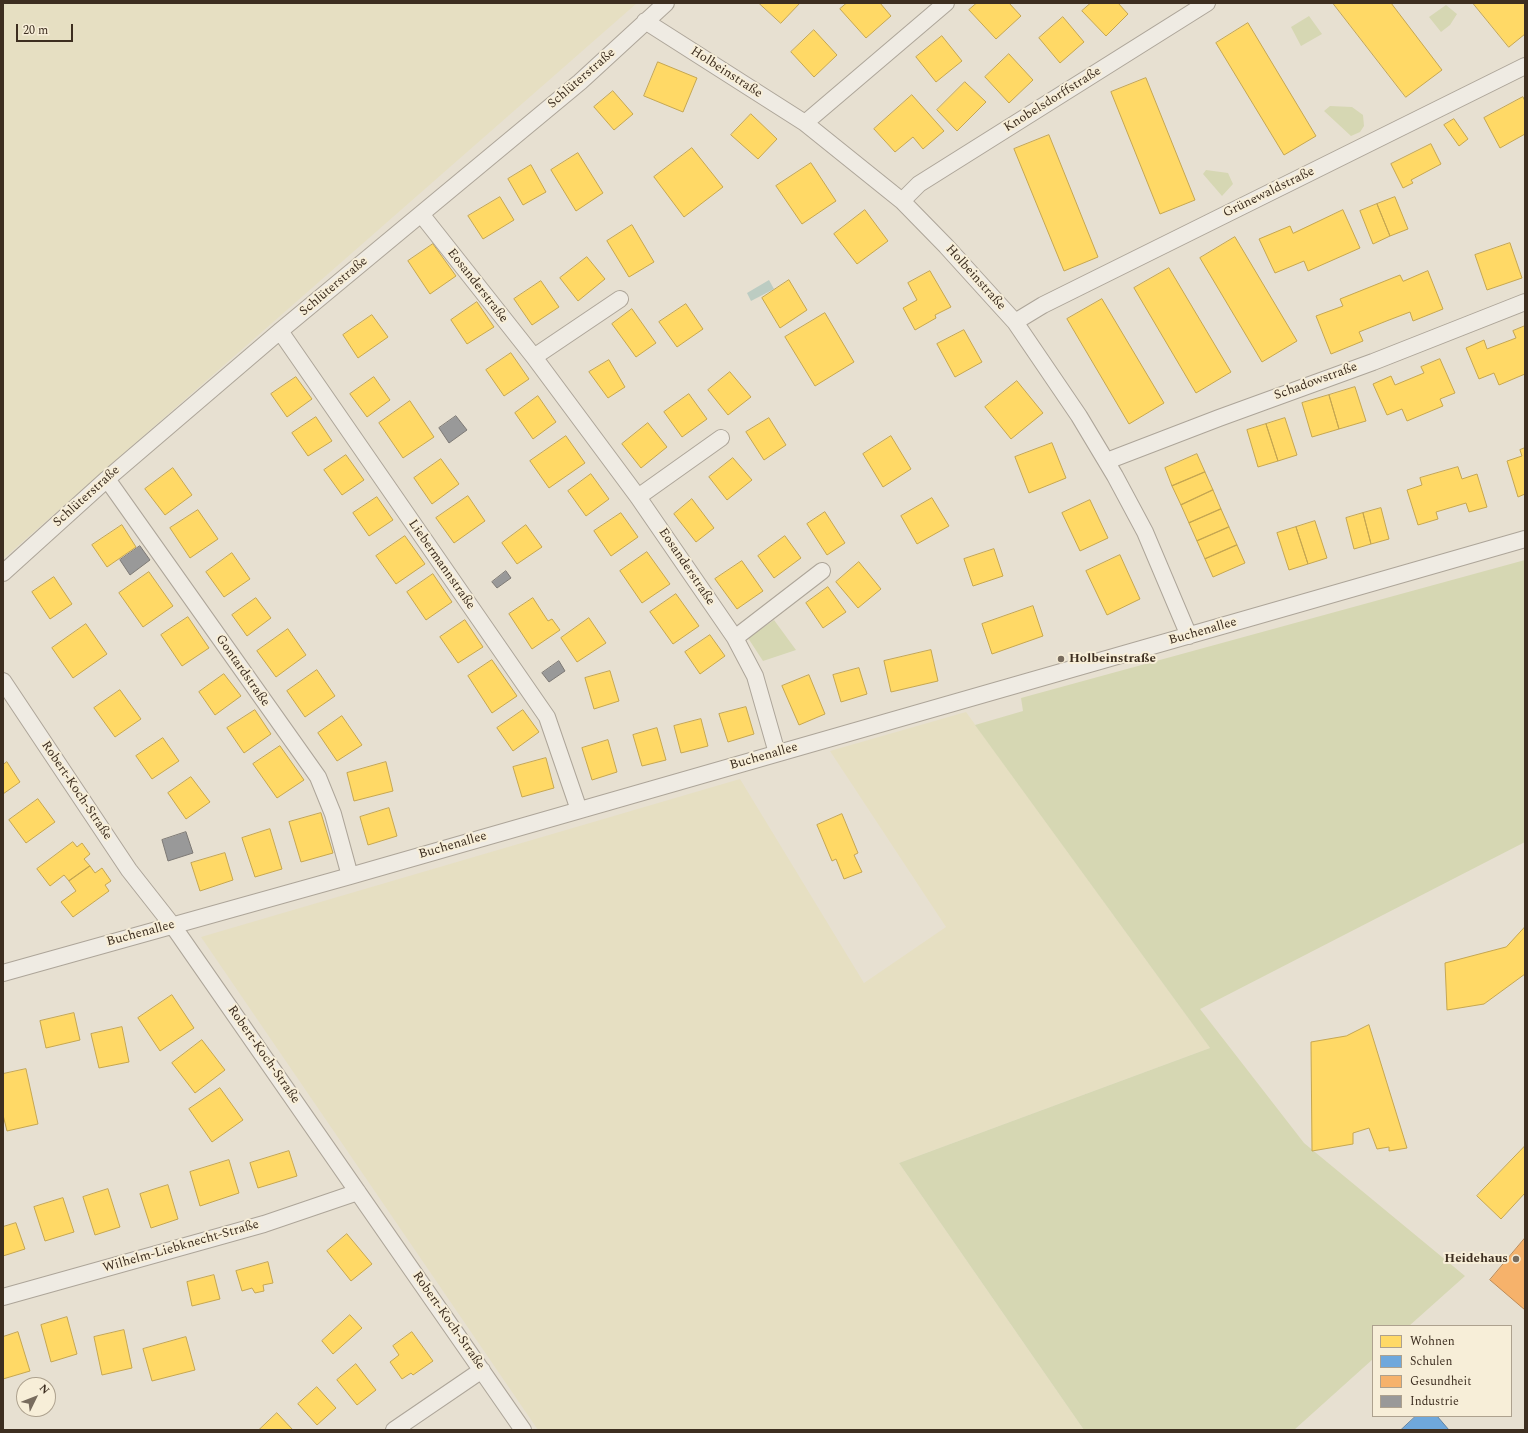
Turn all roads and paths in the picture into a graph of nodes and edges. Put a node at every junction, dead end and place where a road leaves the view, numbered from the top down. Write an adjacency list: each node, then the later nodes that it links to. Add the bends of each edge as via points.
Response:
1 (666, 3): 4 (street, Schlüterstraße)
2 (946, 3): 6 (street)
3 (1207, 3): 7 (street, Knobelsdorffstraße, via 919,184)
4 (645, 21): 6 (street, Holbeinstraße); 8 (street, Schlüterstraße, via 580,82)
5 (1525, 66): 11 (street, Grünewaldstraße, via 1043,305)
6 (805, 123): 7 (street, Holbeinstraße)
7 (902, 201): 11 (street, Holbeinstraße)
8 (421, 214): 12 (street, Schlüterstraße); 13 (street, Eosanderstraße)
9 (620, 299): 13 (street)
10 (1525, 302): 15 (street, Schadowstraße)
11 (1015, 322): 15 (street, Holbeinstraße)
12 (280, 331): 16 (street, Schlüterstraße); 25 (street, Liebermannstraße, via 547,717)
13 (534, 358): 17 (street, Eosanderstraße)
14 (721, 438): 17 (street)
15 (1107, 462): 21 (street, Holbeinstraße, via 1145,532)
16 (106, 478): 20 (street, Schlüterstraße); 26 (street, Gontardstraße, via 318,777 333,814)
17 (638, 497): 22 (street, Eosanderstraße)
18 (1525, 539): 21 (street, Buchenallee)
19 (822, 571): 22 (street)
20 (3, 573)
21 (1189, 636): 24 (street, Buchenallee)
22 (735, 638): 24 (street, Eosanderstraße, via 756,676)
23 (3, 681): 27 (street, Robert-Koch-Straße, via 129,870)
24 (777, 753): 25 (street, Buchenallee)
25 (579, 810): 26 (street, Buchenallee)
26 (350, 876): 27 (street, Buchenallee)
27 (173, 926): 28 (street, Buchenallee); 29 (street, Robert-Koch-Straße)
28 (3, 973)
29 (358, 1192): 30 (street, Wilhelm-Liebknecht-Straße, via 264,1224); 31 (street, Robert-Koch-Straße)
30 (3, 1297)
31 (482, 1370): 32 (street); 33 (street, Robert-Koch-Straße)
32 (394, 1430)
33 (523, 1430)

